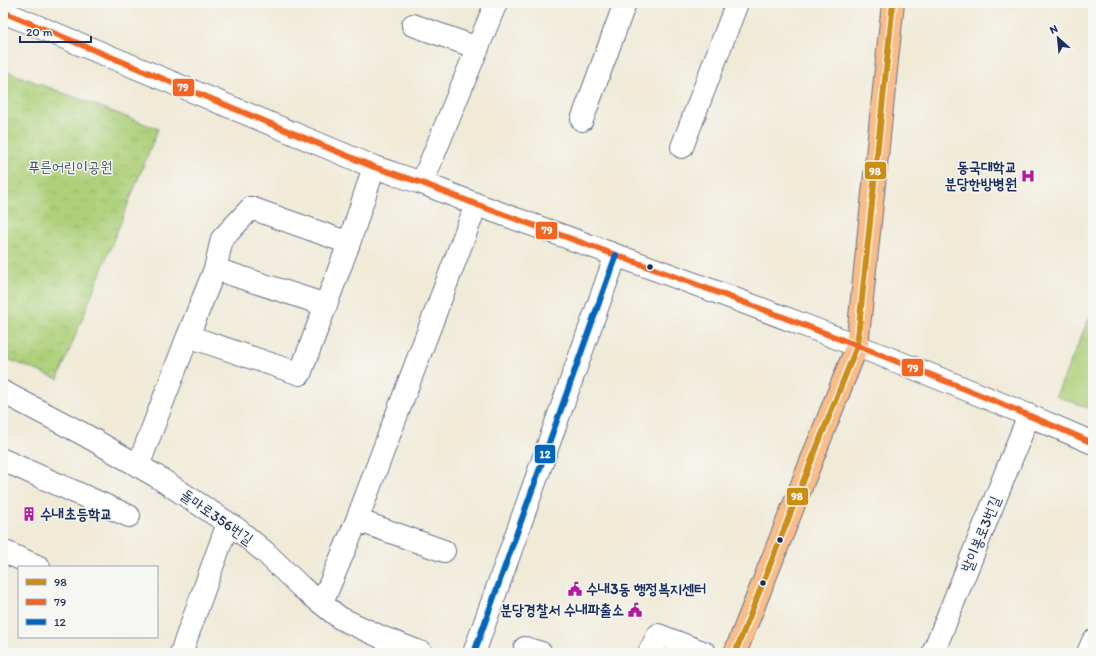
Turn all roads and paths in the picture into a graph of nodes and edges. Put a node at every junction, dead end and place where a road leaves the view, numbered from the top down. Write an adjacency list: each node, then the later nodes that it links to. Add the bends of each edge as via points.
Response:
1 (496, 3): 7 (street)
2 (625, 3): 8 (street)
3 (737, 3): 9 (street)
4 (892, 3): 18 (main road)
5 (3, 12): 10 (street)
6 (413, 25): 7 (street)
7 (478, 48): 11 (street)
8 (582, 120)
9 (682, 147)
10 (374, 167): 11 (street); 13 (street)
11 (422, 183): 12 (street)
12 (476, 205): 14 (street); 25 (street)
13 (349, 243): 15 (street, via 251,208 222,239); 16 (street)
14 (616, 255): 18 (street); 34 (street)
15 (215, 269): 16 (street); 17 (street)
16 (326, 305): 17 (street, via 300,374)
17 (188, 336): 23 (street)
18 (857, 346): 20 (street); 37 (main road)
19 (3, 392): 23 (street, 돌마로356번길)
20 (1029, 415): 21 (street); 38 (street, 발이봉로3번길)
21 (1093, 443)
22 (3, 460): 24 (street)
23 (138, 466): 26 (street, 돌마로356번길)
24 (129, 516)
25 (356, 520): 28 (street); 30 (street)
26 (228, 523): 30 (street, 돌마로356번길); 32 (street)
27 (3, 551): 29 (street)
28 (444, 551)
29 (37, 566)
30 (322, 603): 33 (street, 돌마로356번길, via 340,618)
31 (1093, 641): 39 (street)
32 (181, 653)
33 (422, 653)
34 (474, 653)
35 (649, 653): 36 (street, via 658,634)
36 (705, 653)
37 (735, 653)
38 (933, 653)
39 (1088, 653)

